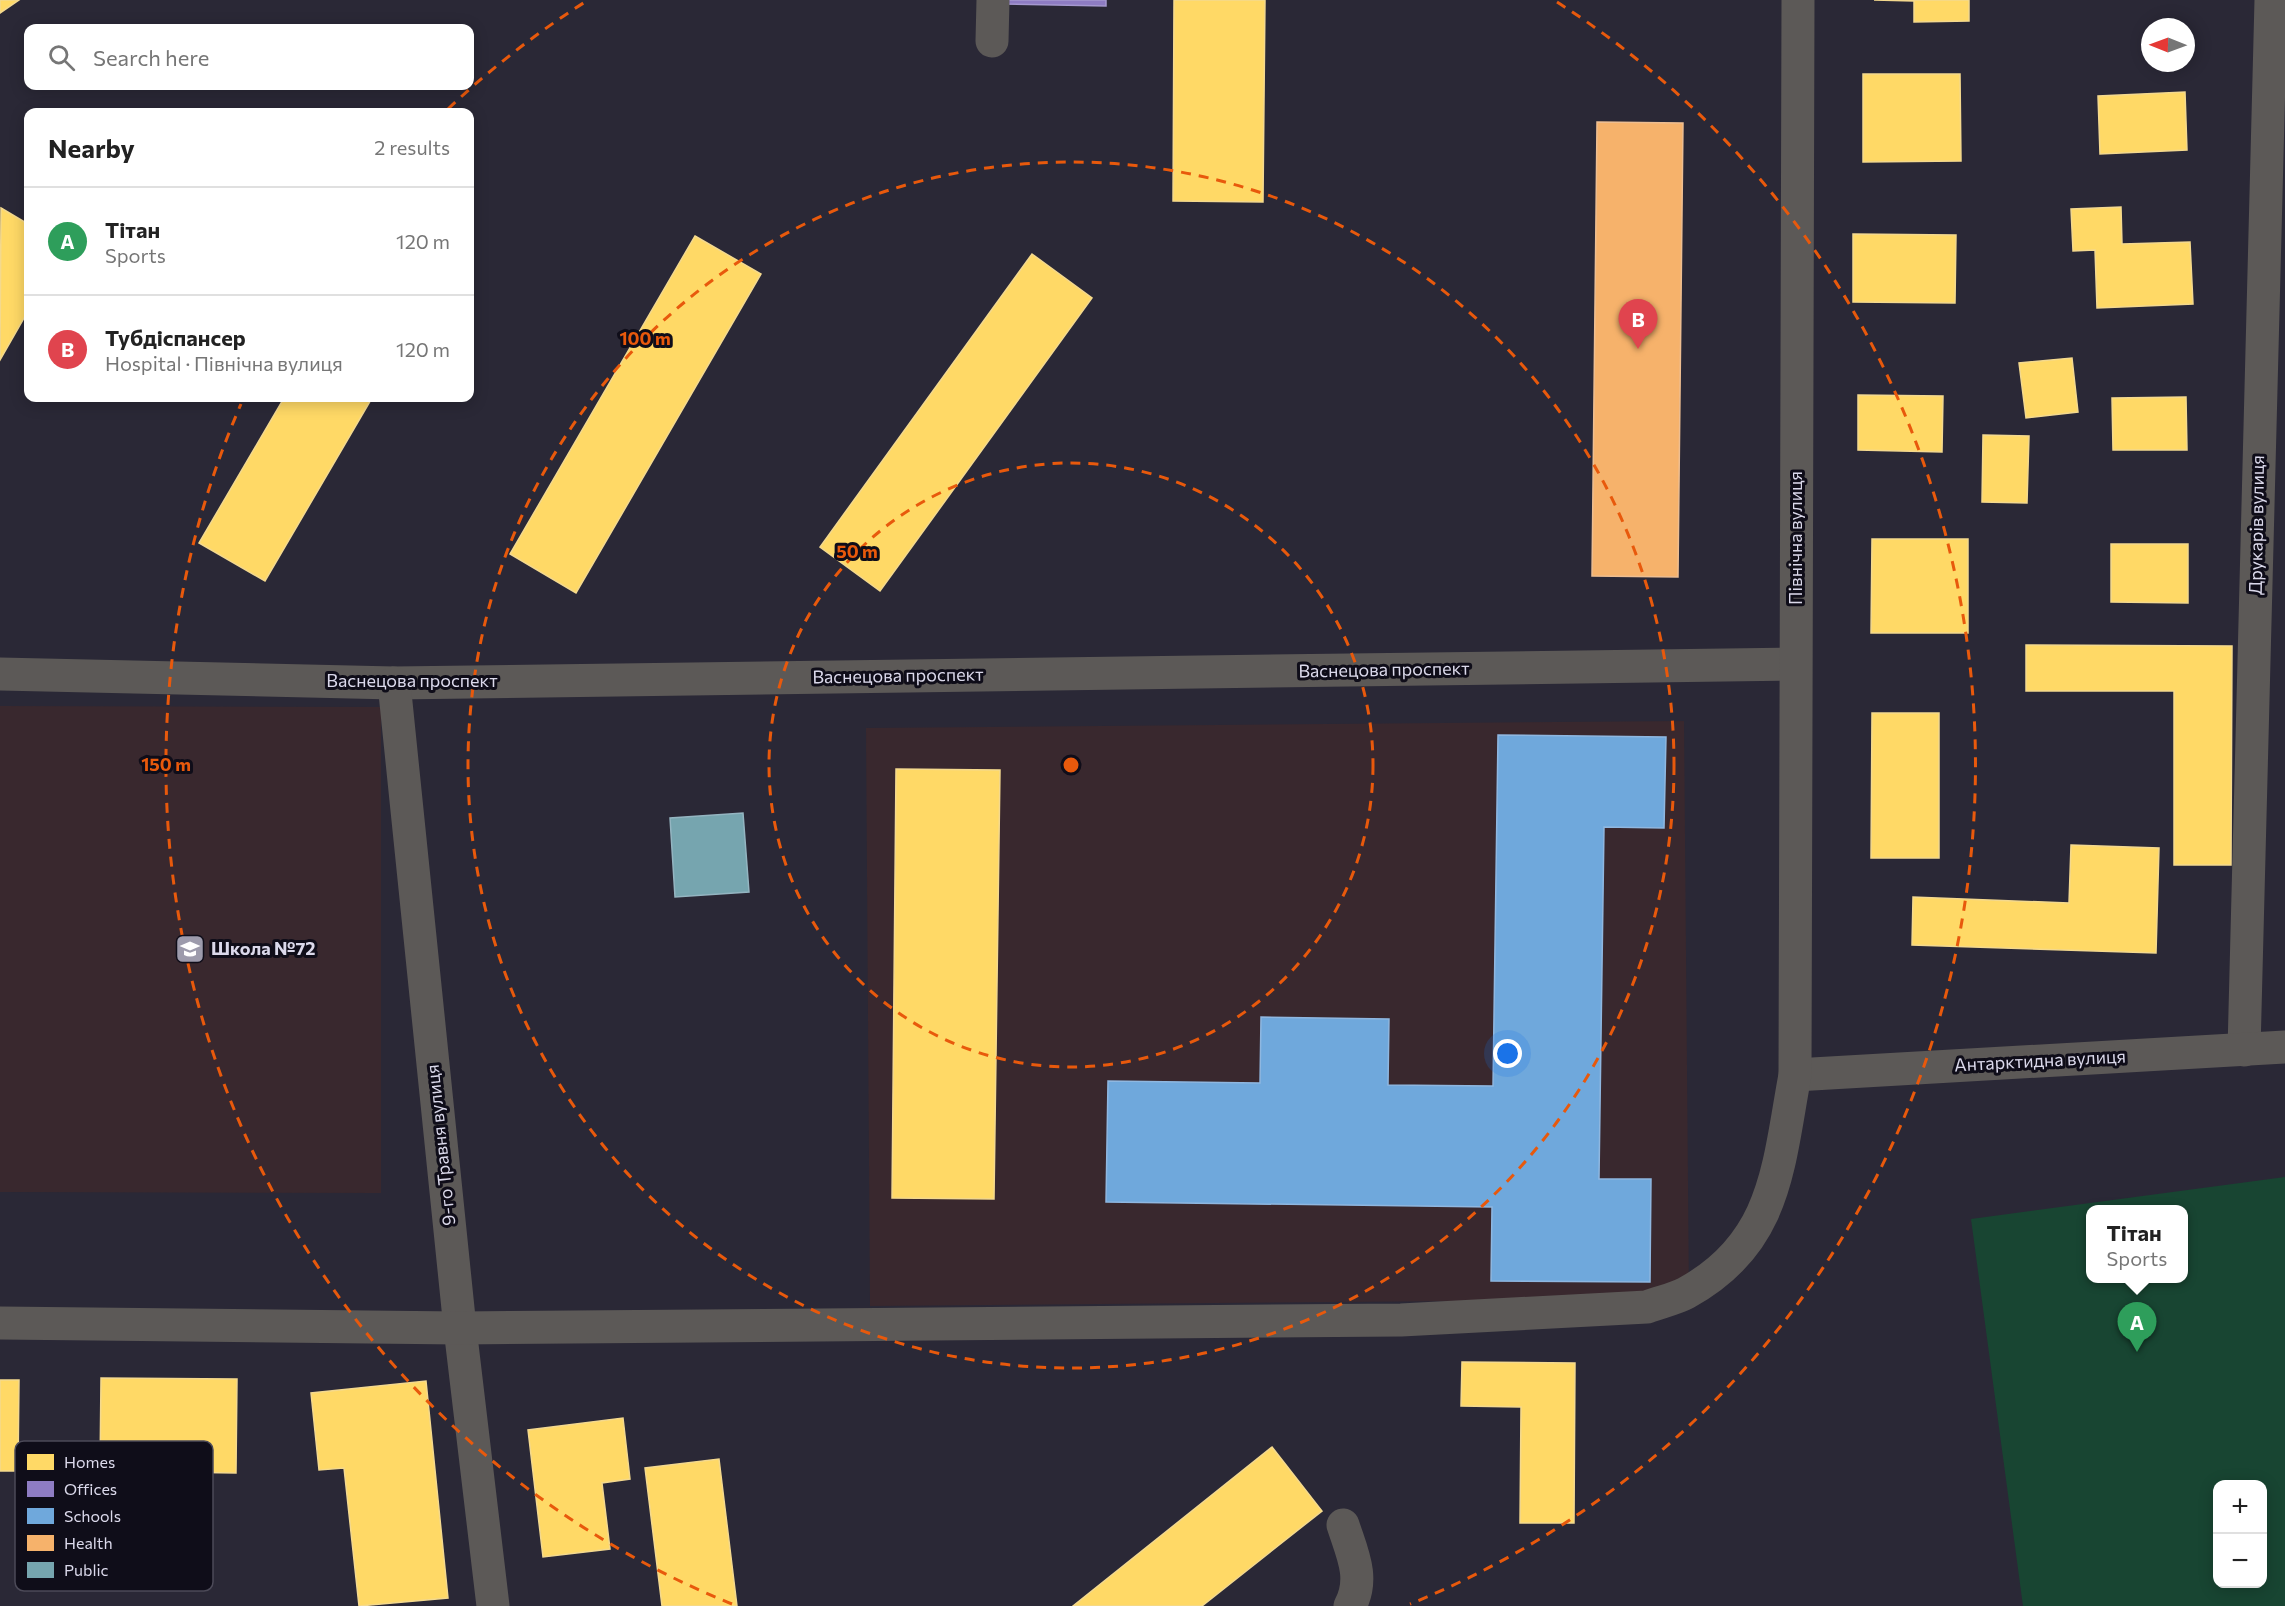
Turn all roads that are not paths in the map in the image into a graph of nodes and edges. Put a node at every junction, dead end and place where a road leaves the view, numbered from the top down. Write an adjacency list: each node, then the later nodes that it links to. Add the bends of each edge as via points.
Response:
1 (993, 0): 4 (street)
2 (1798, 0): 5 (street, Північна вулиця)
3 (2271, 0): 9 (street, Друкарів вулиця)
4 (992, 41)
5 (1795, 664): 7 (street, Васнецова проспект); 10 (street, Північна вулиця)
6 (0, 674): 7 (street, Васнецова проспект)
7 (394, 683): 12 (street, 9-го Травня вулиця)
8 (2285, 1047): 9 (street, Антарктидна вулиця)
9 (2244, 1050): 10 (street, Антарктидна вулиця)
10 (1795, 1075): 12 (street, Північна вулиця, via 1770,1199 1746,1244 1717,1274 1684,1294 1647,1307 1401,1320)
11 (0, 1323): 12 (street, Північна вулиця)
12 (460, 1328): 14 (street, 9-го Травня вулиця)
13 (1343, 1525): 15 (street, via 1358,1574 1358,1592)
14 (493, 1606)
15 (1350, 1606)

